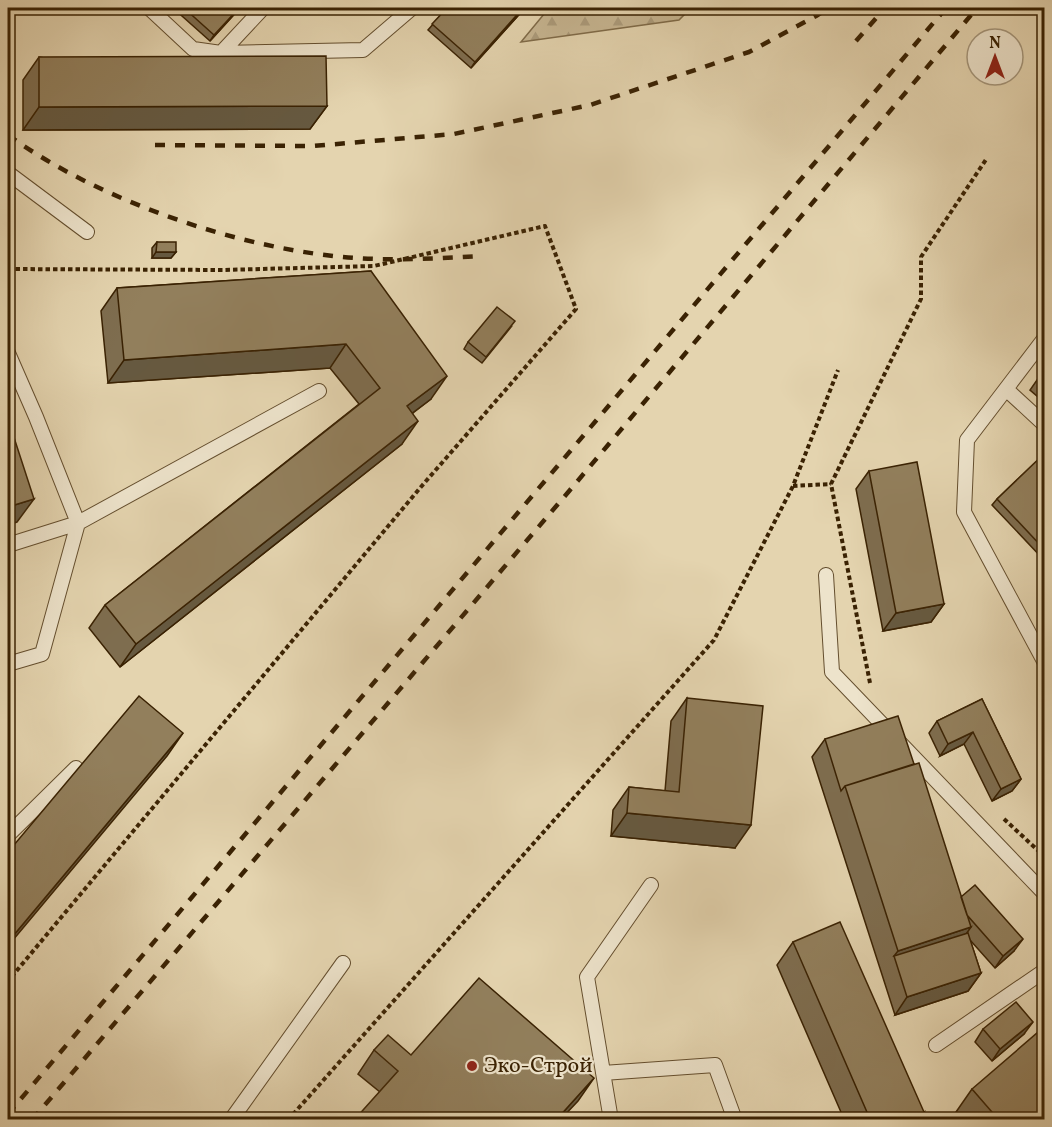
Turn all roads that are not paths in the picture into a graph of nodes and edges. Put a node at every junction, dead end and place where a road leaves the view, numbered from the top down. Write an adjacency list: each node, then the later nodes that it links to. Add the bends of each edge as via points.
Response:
1 (149, 8): 4 (lane, via 193,49)
2 (263, 8): 4 (lane)
3 (412, 8): 4 (lane, via 363,50)
4 (221, 53)
5 (8, 173): 6 (lane)
6 (87, 232)
7 (1044, 339): 9 (lane)
8 (8, 353): 12 (lane)
9 (1005, 389): 11 (lane); 15 (lane, via 967,440 964,512)
10 (319, 391): 12 (lane)
11 (1044, 424)
12 (78, 523): 13 (lane); 16 (lane, via 42,654)
13 (8, 545)
14 (826, 575): 20 (lane, via 832,672)
15 (1044, 661)
16 (8, 664)
17 (76, 768): 18 (lane)
18 (8, 835)
19 (651, 885): 24 (lane, via 587,977)
20 (1044, 893)
21 (344, 963): 25 (lane)
22 (1044, 970): 23 (lane)
23 (936, 1045)
24 (603, 1073): 26 (lane); 27 (lane, via 715,1065)
25 (231, 1119)
26 (610, 1119)
27 (735, 1119)

